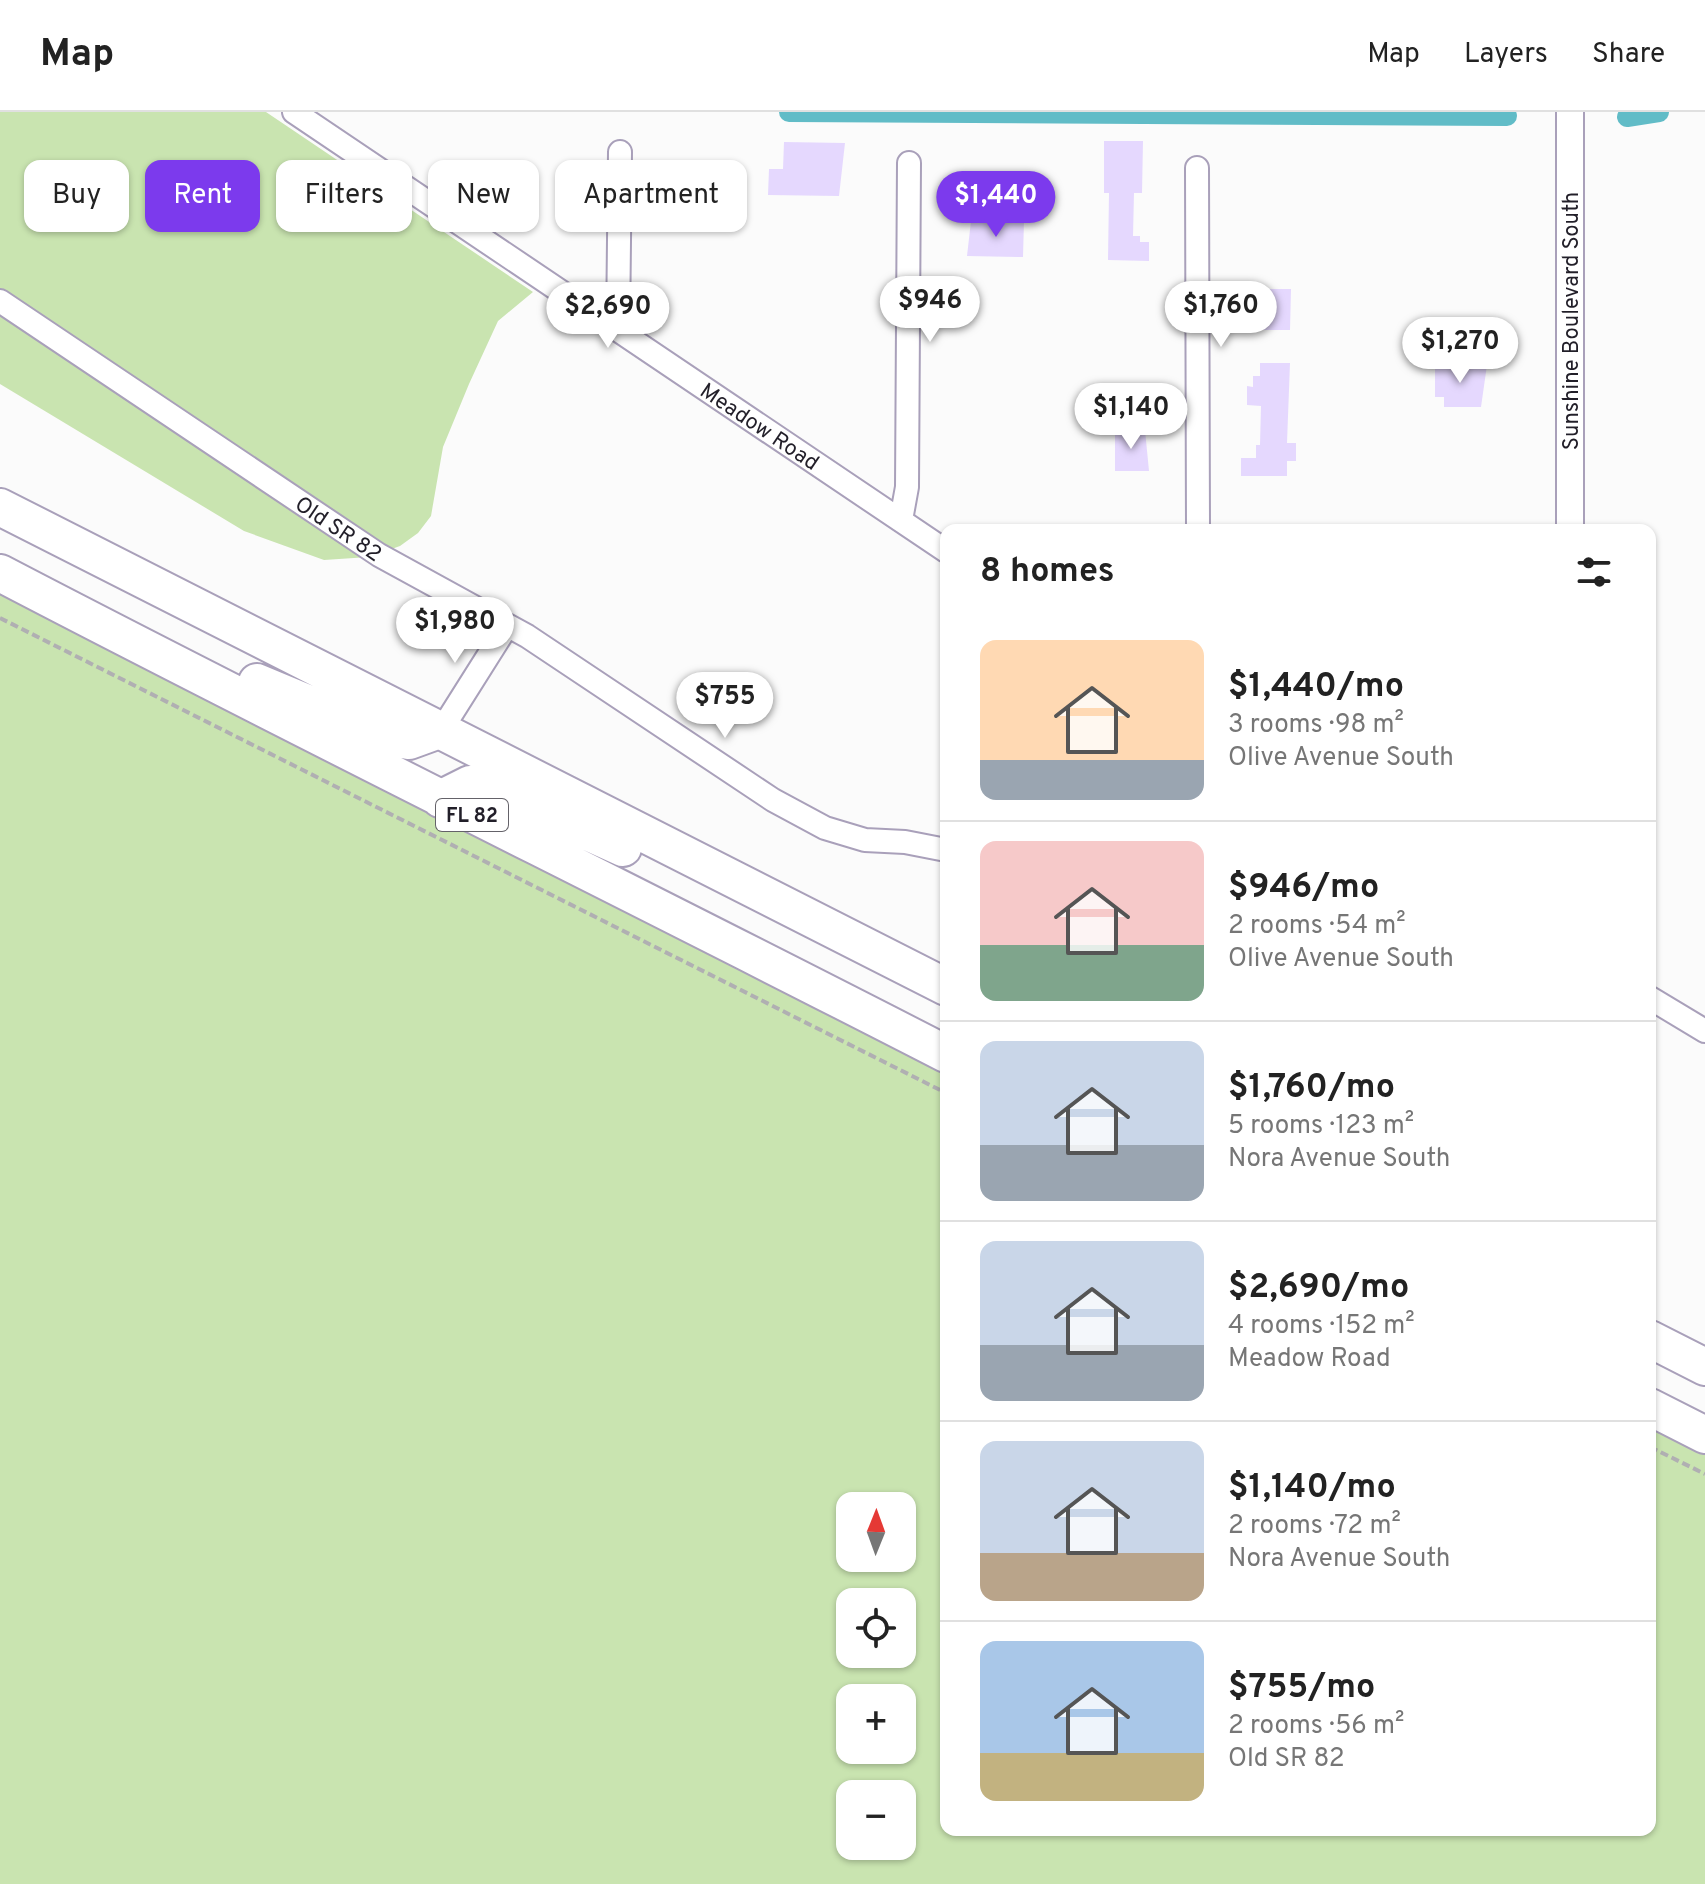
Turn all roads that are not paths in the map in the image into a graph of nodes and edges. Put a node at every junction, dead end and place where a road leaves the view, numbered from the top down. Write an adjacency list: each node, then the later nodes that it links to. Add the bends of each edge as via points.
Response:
1 (294, 112): 7 (street, Meadow Road)
2 (1570, 112): 11 (street, Sunshine Boulevard South)
3 (620, 152): 7 (street)
4 (909, 163): 9 (street, via 907,487)
5 (1197, 168): 10 (street)
6 (0, 301): 15 (street, Old SR 82, via 379,555)
7 (618, 329): 9 (street, Meadow Road)
8 (0, 507): 16 (highway, FL 82)
9 (901, 520): 12 (street, Meadow Road)
10 (1198, 524)
11 (1570, 524)
12 (940, 547)
13 (0, 561): 16 (highway, via 25,563 276,692 389,737 409,741)
14 (0, 573): 17 (highway, FL 82)
15 (507, 626): 16 (street); 18 (street, Old SR 82, via 773,800 825,828 865,840)
16 (442, 729): 19 (highway, FL 82)
17 (440, 799): 19 (highway, via 470,784 510,797 602,837 773,925); 23 (highway, FL 82)
18 (940, 849)
19 (838, 932): 20 (highway, FL 82)
20 (940, 984)
21 (1656, 1002): 22 (street)
22 (1705, 1031)
23 (940, 1051)
24 (1656, 1342): 25 (highway)
25 (1705, 1367)
26 (1656, 1410): 27 (highway)
27 (1705, 1435)

